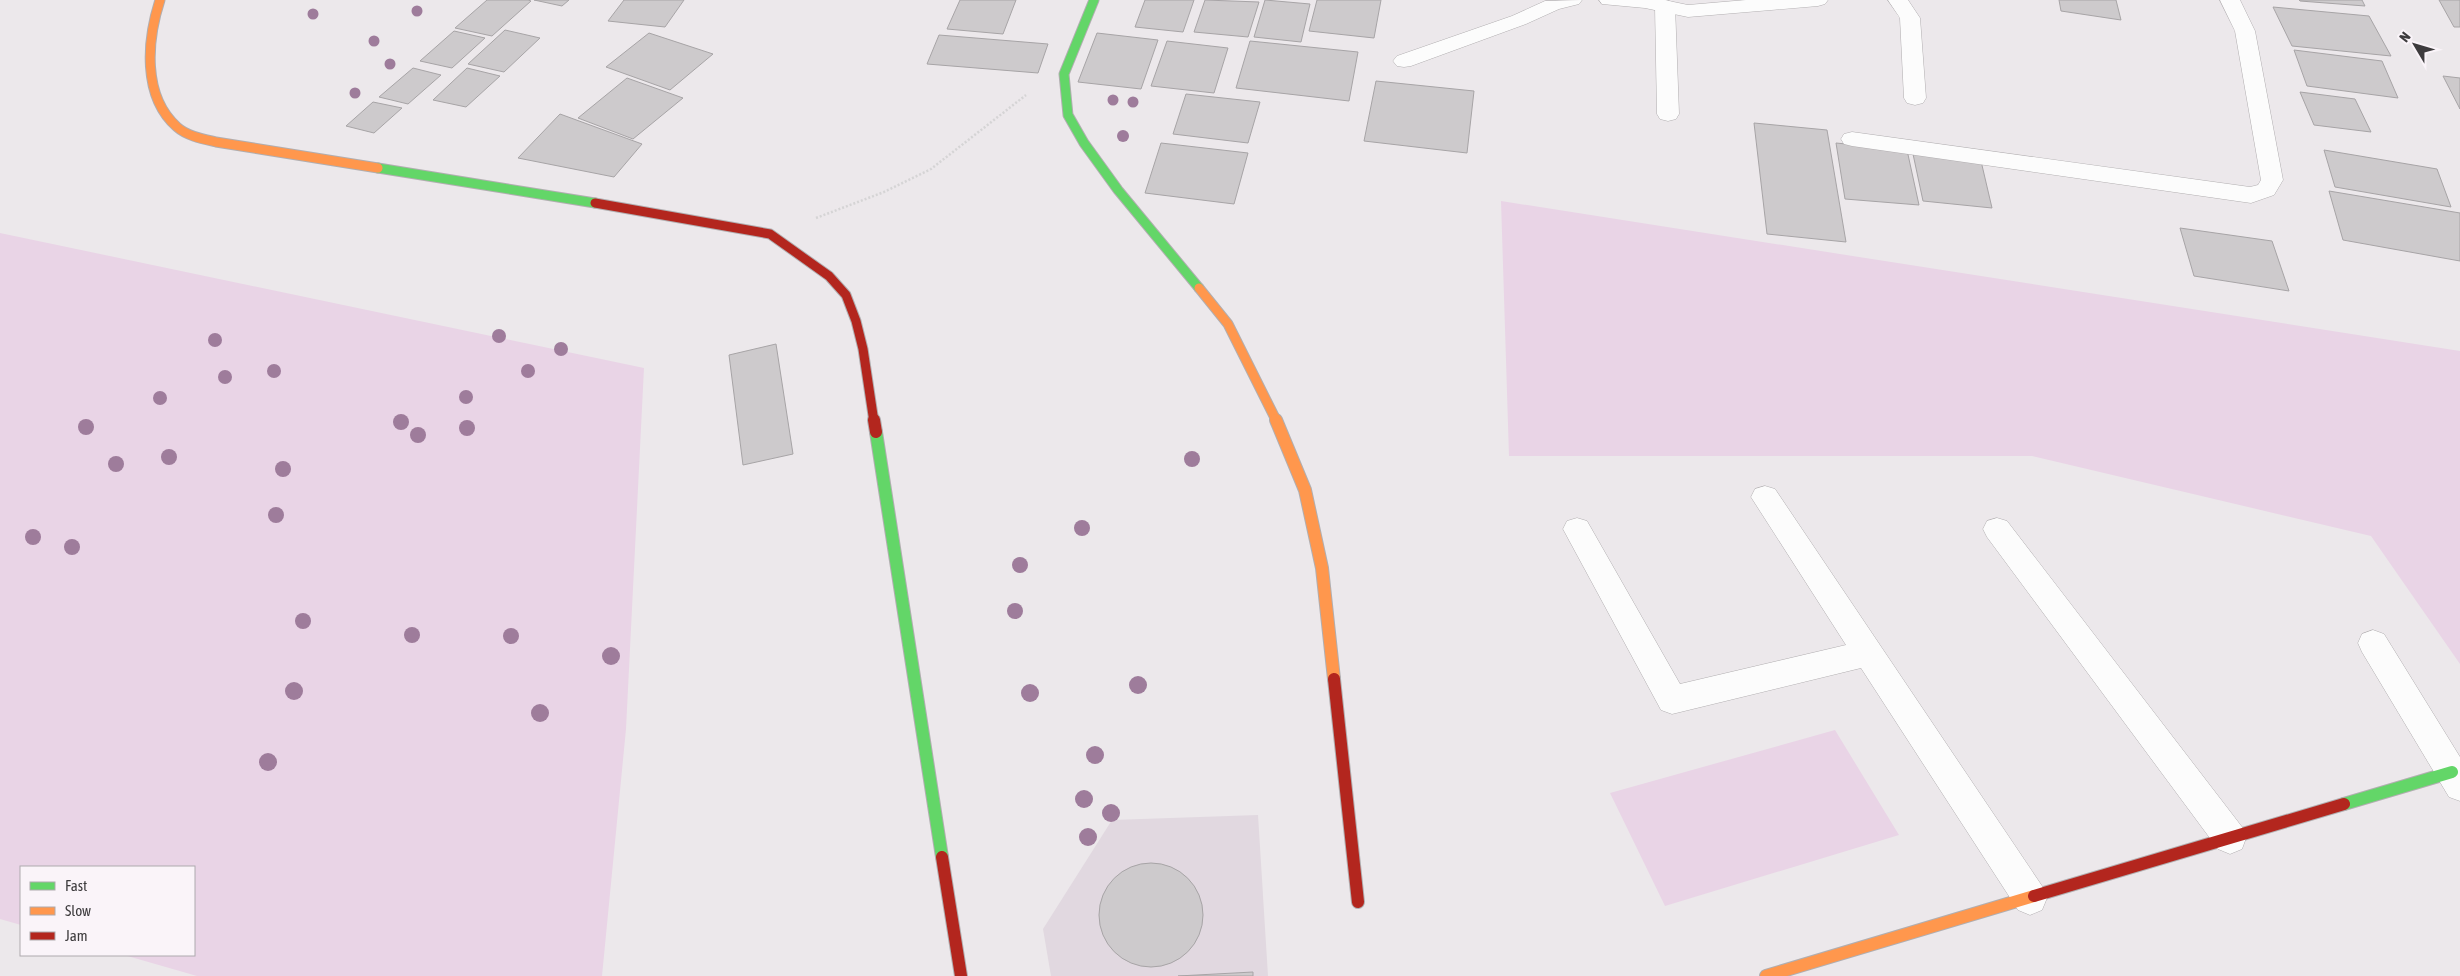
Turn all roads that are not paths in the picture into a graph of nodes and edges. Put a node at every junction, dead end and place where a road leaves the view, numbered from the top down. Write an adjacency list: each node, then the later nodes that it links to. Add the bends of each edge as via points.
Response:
1 (160, 0): 22 (street, via 150,32 152,69 160,105 172,123 191,135 216,142 770,234 829,276 846,295 863,349)
2 (1094, 0): 21 (street, via 1064,74 1068,116 1084,143 1152,233 1228,324 1271,408 1305,490 1322,568)
3 (1572, 0): 9 (street)
4 (1610, 0): 8 (street)
5 (1818, 0): 8 (street, via 1688,11)
6 (1898, 0): 10 (street, via 1910,18)
7 (2230, 0): 12 (street, via 2245,31 2272,180 2266,190 2251,195)
8 (1665, 6): 11 (street)
9 (1404, 61)
10 (1915, 98)
11 (1668, 114)
12 (1852, 139)
13 (1765, 497): 17 (street)
14 (1577, 529): 17 (street, via 1672,700)
15 (1997, 529): 19 (street)
16 (2373, 643): 18 (street)
17 (1868, 653): 20 (street)
18 (2456, 779): 19 (street)
19 (2230, 838): 20 (street)
20 (2030, 898): 23 (street)
21 (1358, 902)
22 (961, 976)
23 (1766, 976)

